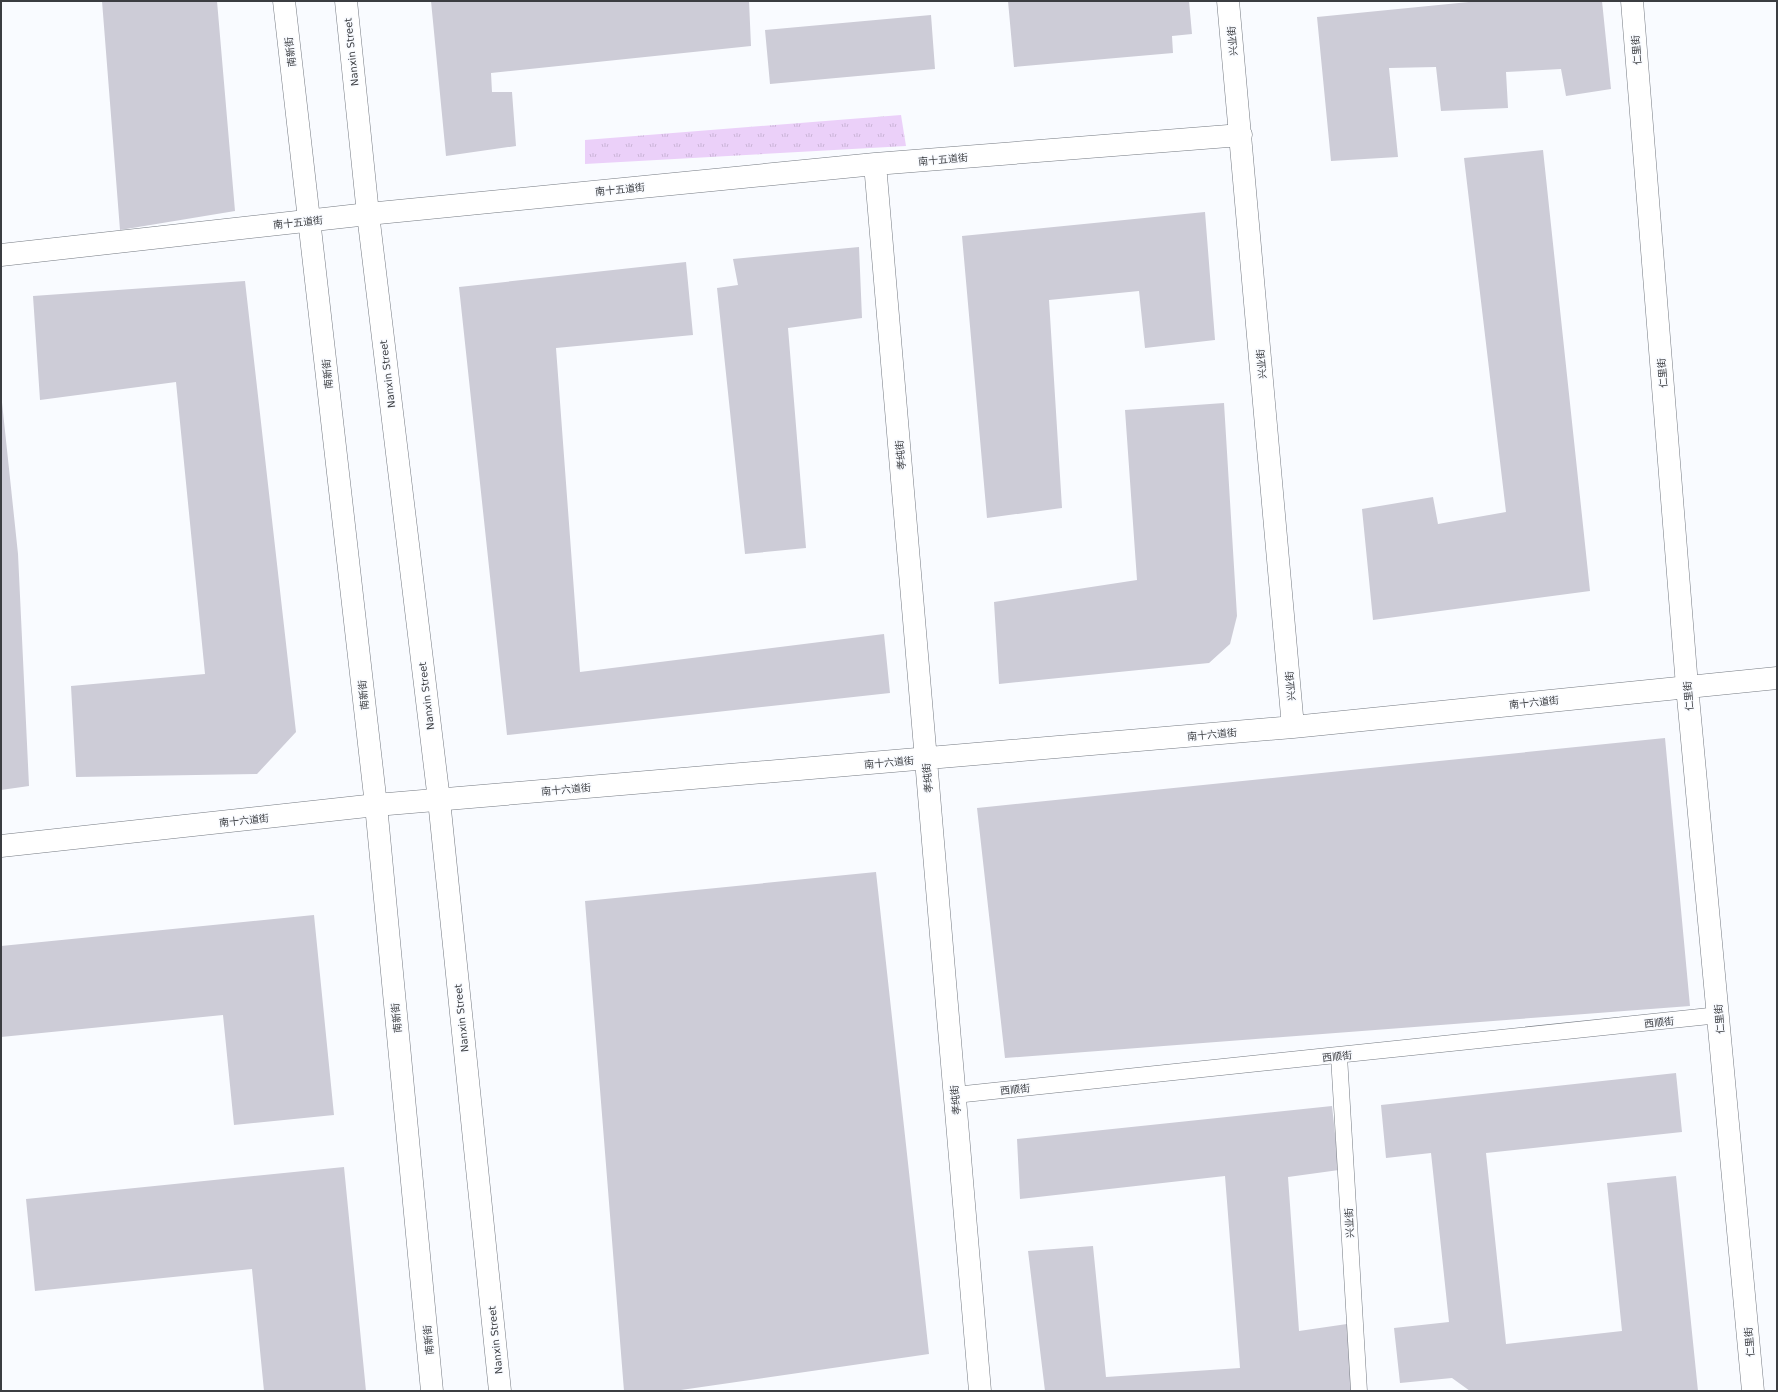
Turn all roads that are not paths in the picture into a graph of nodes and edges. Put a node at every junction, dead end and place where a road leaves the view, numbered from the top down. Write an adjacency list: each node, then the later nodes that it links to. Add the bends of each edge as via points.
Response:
1 (284, 1): 8 (street, 南新街)
2 (346, 1): 7 (street, Nanxin Street)
3 (1228, 1): 5 (street, 兴业街)
4 (1632, 1): 11 (street, 仁里街)
5 (1241, 135): 6 (street, 南十五道街); 12 (street, 兴业街)
6 (875, 164): 7 (street, 南十五道街); 13 (street, 孝纯街)
7 (368, 214): 8 (street, 南十五道街); 14 (street, Nanxin Street)
8 (310, 221): 9 (street, 南十五道街); 15 (street, 南新街)
9 (1, 255)
10 (1777, 678): 11 (street, 南十六道街)
11 (1687, 686): 12 (street, 南十六道街); 17 (street, 仁里街)
12 (1293, 726): 13 (street, 南十六道街)
13 (926, 758): 14 (street, 南十六道街); 19 (street, 孝纯街)
14 (439, 800): 15 (street, 南十六道街); 21 (street, Nanxin Street)
15 (376, 806): 16 (street, 南十六道街); 20 (street, 南新街)
16 (1, 846)
17 (1719, 1016): 18 (lane, 西顺街); 24 (street, 仁里街)
18 (1339, 1056): 19 (lane, 西顺街); 23 (lane, 兴业街)
19 (955, 1095): 22 (street, 孝纯街)
20 (432, 1391)
21 (500, 1391)
22 (980, 1391)
23 (1359, 1391)
24 (1753, 1391)

